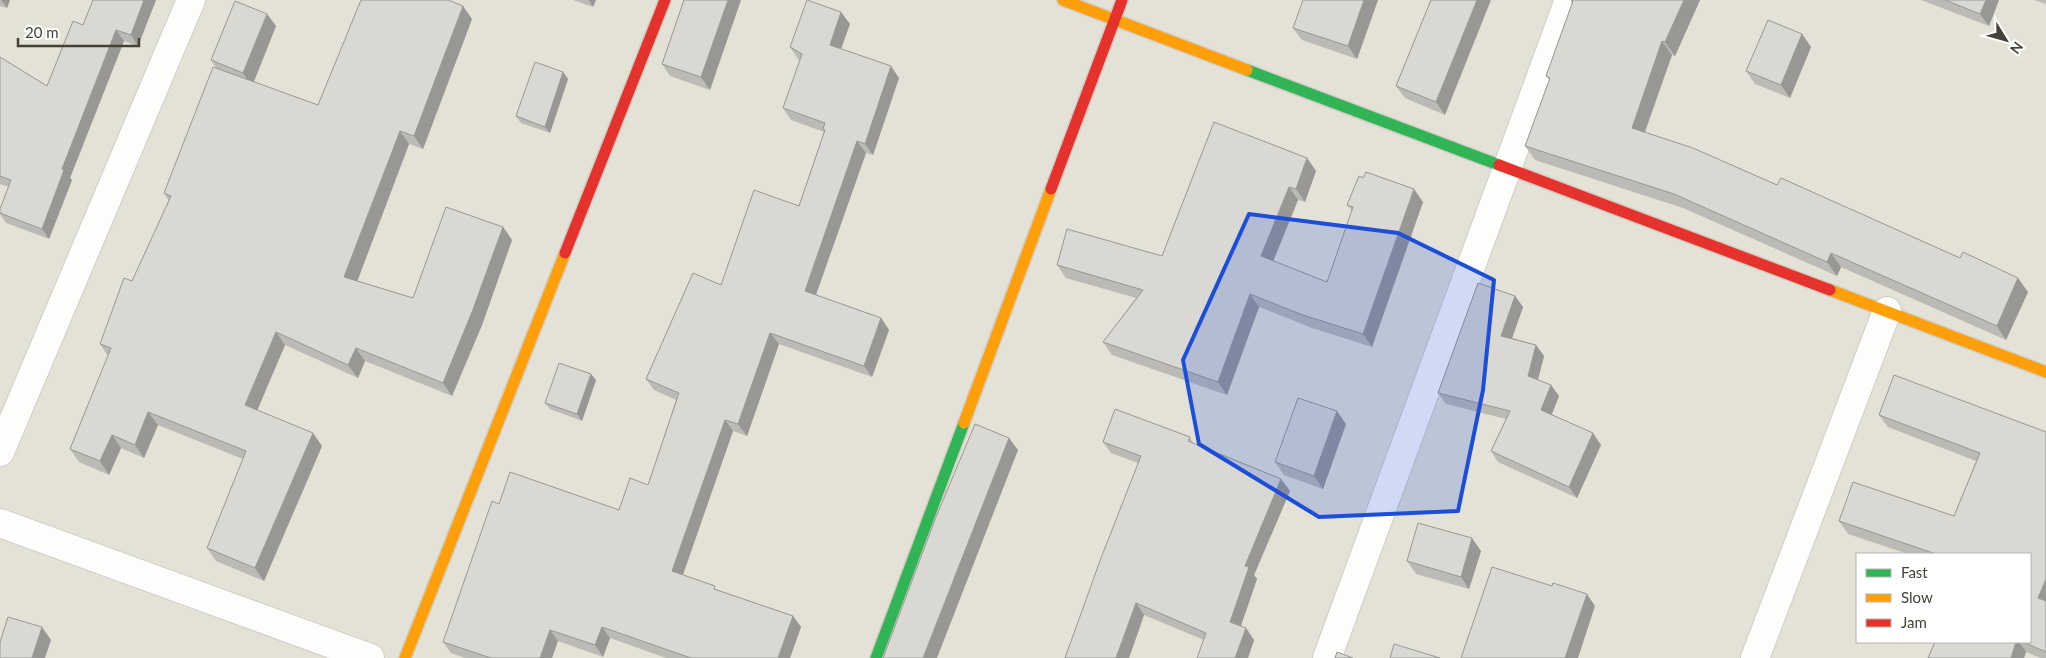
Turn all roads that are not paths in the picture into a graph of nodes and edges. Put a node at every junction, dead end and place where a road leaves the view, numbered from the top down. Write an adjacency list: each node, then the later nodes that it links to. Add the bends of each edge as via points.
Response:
1 (192, 0): 10 (street)
2 (665, 0): 13 (street)
3 (1063, 0): 6 (street)
4 (1122, 0): 6 (street)
5 (1569, 0): 7 (street)
6 (1115, 19): 7 (street); 14 (street)
7 (1507, 168): 8 (street); 15 (street)
8 (1887, 311): 9 (street); 16 (street)
9 (2046, 372)
10 (0, 452)
11 (0, 523): 12 (street)
12 (370, 658)
13 (405, 658)
14 (876, 658)
15 (1327, 658)
16 (1755, 658)

